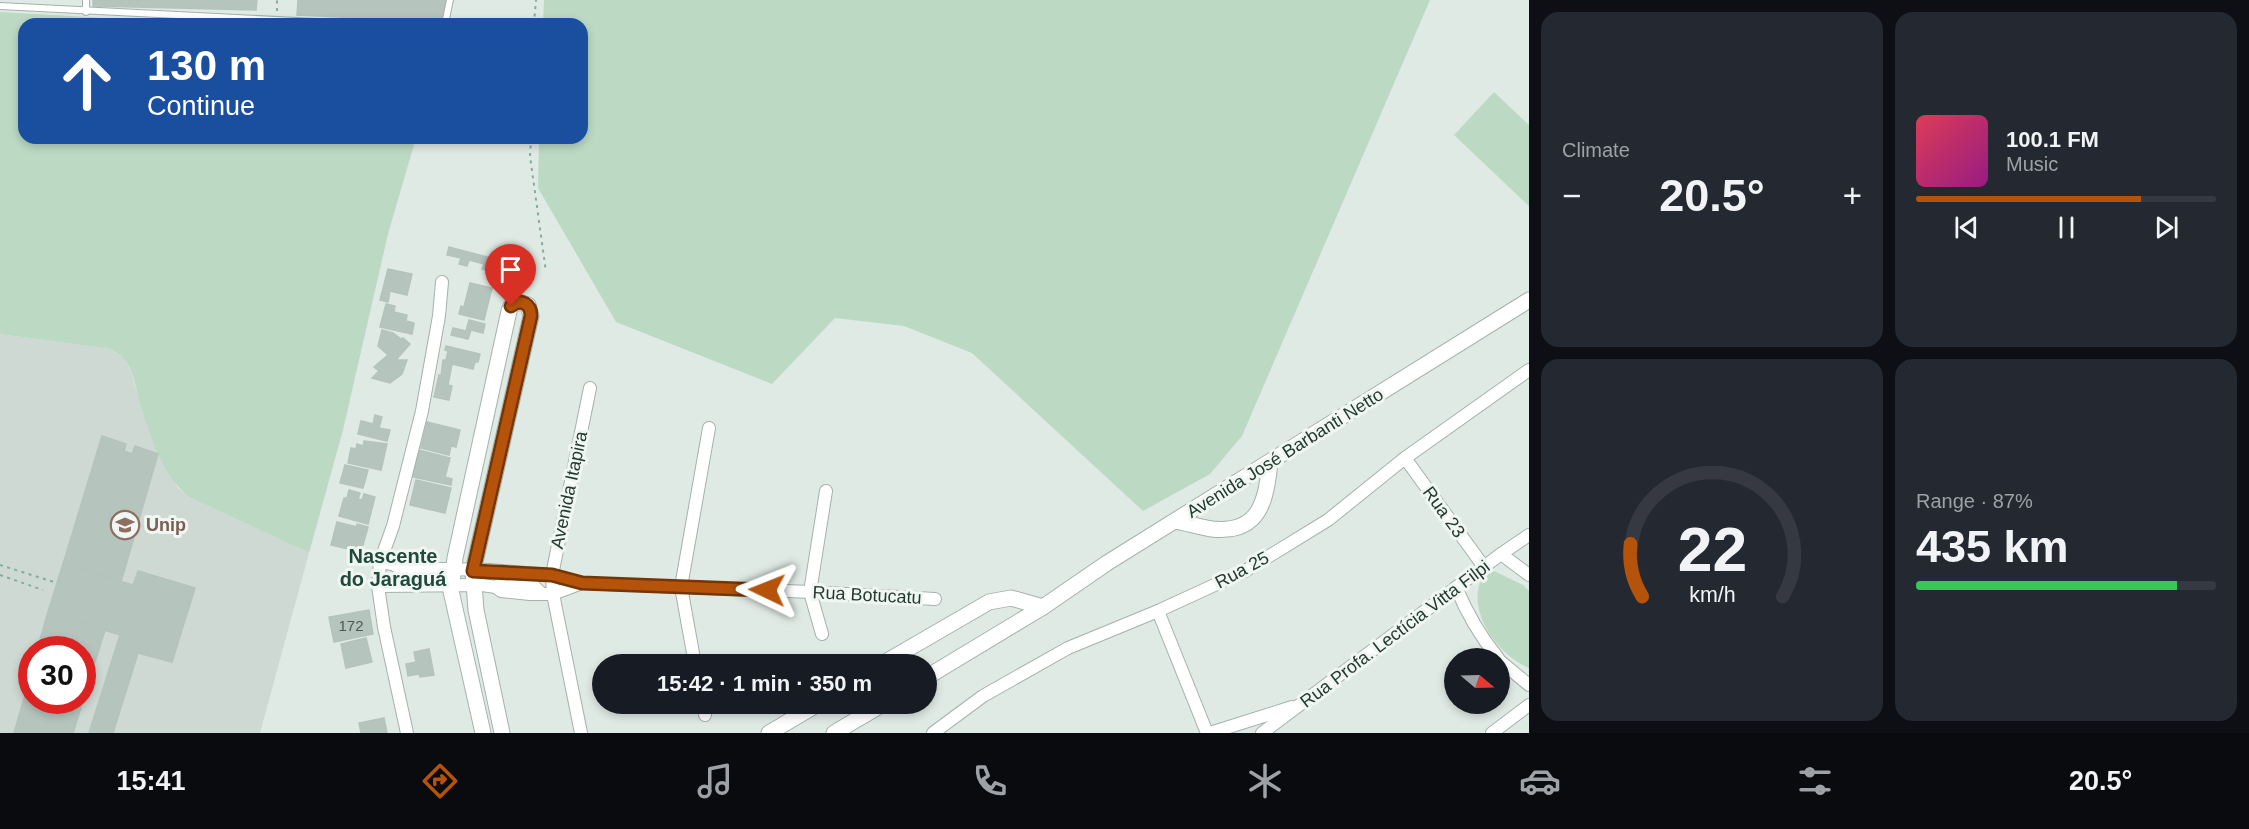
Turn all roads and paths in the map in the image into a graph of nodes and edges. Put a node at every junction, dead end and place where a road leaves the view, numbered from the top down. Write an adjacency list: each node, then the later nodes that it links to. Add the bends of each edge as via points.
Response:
1 (86, 0): 6 (lane)
2 (277, 0): 8 (path)
3 (450, 0): 9 (lane)
4 (536, 0): 10 (path)
5 (0, 6): 6 (lane)
6 (86, 12): 7 (lane)
7 (229, 18)
8 (277, 18)
9 (446, 18)
10 (534, 18)
11 (531, 144): 12 (path)
12 (546, 272)
13 (442, 282): 24 (street, via 422,411)
14 (1529, 300): 19 (street, Avenida José Barbanti Netto)
15 (1529, 370): 18 (street, Rua 25)
16 (590, 388): 29 (street, Avenida Itapira)
17 (709, 428): 35 (street)
18 (1405, 458): 26 (street, Rua 23); 42 (street, Rua 25, via 1318,525 1245,571)
19 (1270, 462): 21 (street, Avenida José Barbanti Netto); 21 (street, via 1265,500 1257,515 1242,526 1217,529)
20 (826, 491): 38 (street)
21 (1175, 521): 41 (street, Avenida José Barbanti Netto)
22 (1529, 535): 23 (street, Rua Profa. Lectícia Vitta Filpi)
23 (1501, 554): 26 (street, Rua Profa. Lectícia Vitta Filpi); 30 (street)
24 (386, 563): 27 (street, via 439,561); 34 (street)
25 (0, 565): 33 (path)
26 (1484, 567): 36 (street, Rua Profa. Lectícia Vitta Filpi)
27 (450, 574): 31 (street); 31 (street, via 508,311 519,302 528,305 531,316); 34 (street); 55 (street)
28 (0, 575): 37 (path)
29 (552, 575): 31 (street, Rua Botucatu); 32 (street, Rua Botucatu); 39 (street, Avenida Itapira)
30 (1529, 575)
31 (473, 578): 39 (street, via 501,591); 56 (street)
32 (582, 583): 35 (street, Rua Botucatu); 39 (street, Rua Botucatu)
33 (57, 584)
34 (378, 586): 54 (street)
35 (681, 587): 38 (street, Rua Botucatu); 45 (street)
36 (1456, 587): 44 (street, via 1467,614); 50 (street, Rua Profa. Lectícia Vitta Filpi)
37 (43, 590)
38 (810, 592): 40 (street, Rua Botucatu); 43 (street)
39 (547, 593): 57 (street, Avenida Itapira)
40 (936, 599)
41 (1043, 607): 46 (street, via 1011,598 989,602); 48 (street, Avenida José Barbanti Netto)
42 (1158, 611): 60 (street, Rua 25, via 1068,648 983,696); 61 (street)
43 (822, 634)
44 (1489, 648)
45 (693, 654)
46 (899, 654)
47 (1510, 670): 49 (street)
48 (937, 671)
49 (1529, 686)
50 (1302, 704): 61 (street); 62 (street, Rua Profa. Lectícia Vitta Filpi)
51 (1529, 705): 63 (street)
52 (801, 714): 58 (street)
53 (866, 714): 59 (street)
54 (407, 733)
55 (483, 733)
56 (502, 733)
57 (581, 733)
58 (769, 733)
59 (834, 733)
60 (933, 733)
61 (1208, 733)
62 (1262, 733)
63 (1492, 733)

